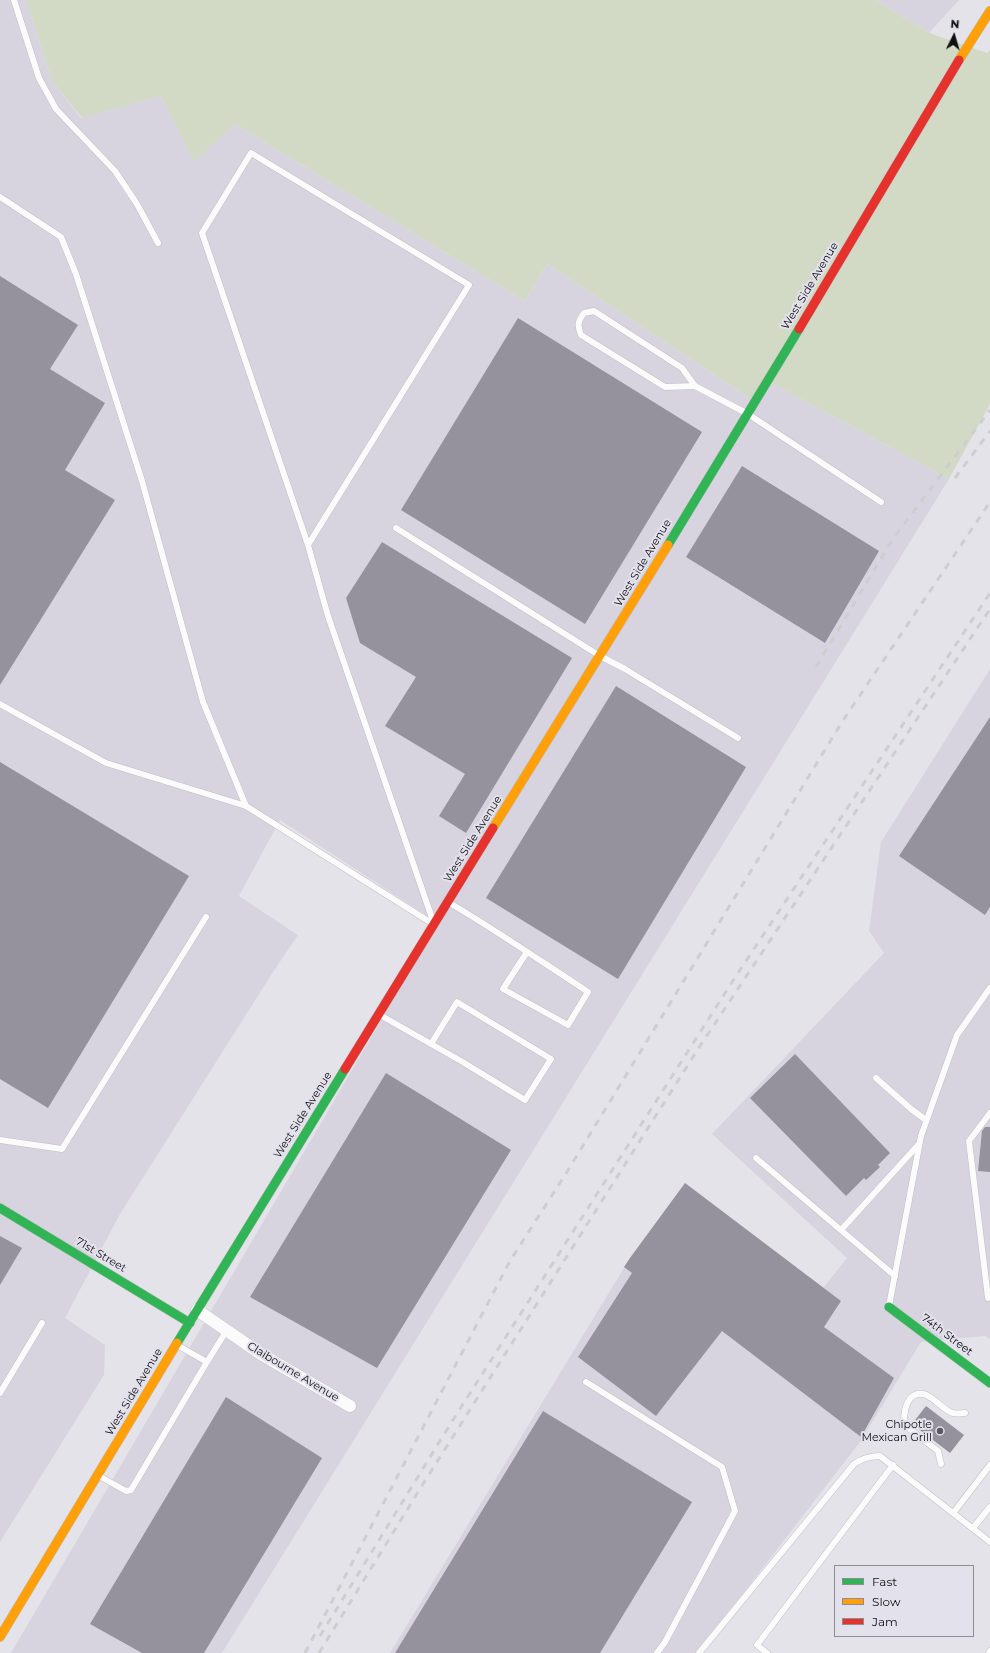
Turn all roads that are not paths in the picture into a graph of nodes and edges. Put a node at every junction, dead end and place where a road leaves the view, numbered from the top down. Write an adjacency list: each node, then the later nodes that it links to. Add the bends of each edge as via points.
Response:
1 (14, 0): 4 (lane, via 39,78 56,109 115,171 138,204)
2 (990, 11): 6 (street, West Side Avenue)
3 (0, 197): 13 (lane, via 61,237 76,274 142,481 203,702)
4 (158, 243)
5 (695, 386): 5 (lane, via 682,368 594,311 584,313 579,321 581,335 665,387); 6 (lane)
6 (748, 414): 7 (lane); 10 (street, West Side Avenue)
7 (881, 502)
8 (396, 528): 10 (lane)
9 (308, 545): 9 (lane, via 469,285 251,153 202,233); 16 (lane, via 328,616)
10 (600, 656): 12 (lane); 14 (street, West Side Avenue)
11 (0, 704): 13 (lane, via 106,763)
12 (738, 738)
13 (246, 806): 16 (lane)
14 (448, 902): 16 (street, West Side Avenue); 17 (lane)
15 (206, 917): 24 (lane, via 62,1149)
16 (434, 924): 19 (street, West Side Avenue)
17 (527, 952): 17 (lane, via 588,992 568,1026 503,989)
18 (990, 988): 23 (lane, via 957,1034)
19 (379, 1014): 20 (lane); 32 (street, West Side Avenue)
20 (431, 1044): 20 (lane, via 525,1100 550,1060 457,1002)
21 (876, 1078): 23 (lane)
22 (990, 1113): 30 (lane, via 969,1141)
23 (926, 1120): 25 (lane)
24 (0, 1140)
25 (919, 1144): 28 (lane); 29 (lane)
26 (756, 1158): 28 (lane)
27 (0, 1208): 34 (street, 71st Street)
28 (841, 1230): 29 (lane)
29 (895, 1276): 31 (lane)
30 (988, 1298)
31 (889, 1307): 39 (street, 74th Street)
32 (197, 1310): 34 (street, West Side Avenue); 35 (street, Claibourne Avenue)
33 (42, 1322): 40 (lane)
34 (190, 1323): 36 (street, West Side Avenue)
35 (227, 1330): 37 (lane); 41 (street, Claibourne Avenue, via 261,1354)
36 (176, 1345): 37 (lane); 46 (street, West Side Avenue)
37 (207, 1362): 46 (lane, via 131,1490 126,1491)
38 (586, 1382): 52 (lane, via 722,1467 735,1511)
39 (990, 1383)
40 (0, 1393)
41 (350, 1406)
42 (966, 1413): 43 (lane, via 952,1413 930,1397 921,1394 910,1398 906,1406 904,1422 938,1451)
43 (941, 1464)
44 (893, 1465): 48 (lane); 53 (lane, via 880,1456 862,1458 854,1464); 54 (lane, via 757,1645)
45 (990, 1465): 48 (lane)
46 (98, 1475): 51 (street, West Side Avenue)
47 (990, 1507): 49 (lane)
48 (954, 1512): 49 (lane)
49 (973, 1528): 50 (lane)
50 (990, 1542)
51 (0, 1637)
52 (657, 1653)
53 (699, 1653)
54 (767, 1653)

